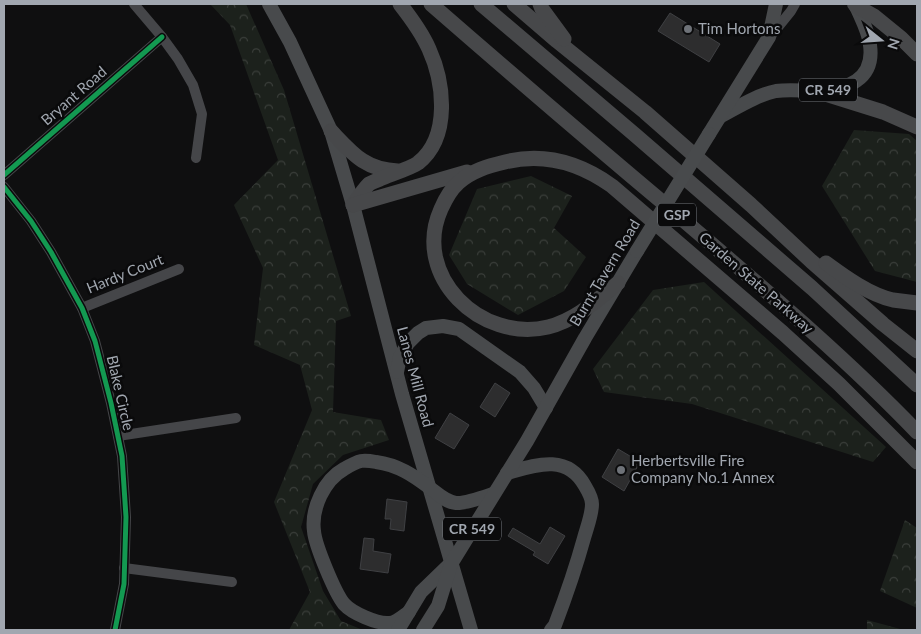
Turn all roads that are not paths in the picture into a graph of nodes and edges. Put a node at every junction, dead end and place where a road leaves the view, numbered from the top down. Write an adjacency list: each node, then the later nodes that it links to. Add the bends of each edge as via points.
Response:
1 (134, 4): 11 (street)
2 (269, 4): 18 (main road, Lanes Mill Road)
3 (400, 4): 21 (highway, via 429,49 440,85 442,112 440,127 430,150 418,162)
4 (431, 4): 35 (highway, Garden State Parkway / GSP, via 822,340)
5 (481, 4): 32 (highway, GSP, via 812,288)
6 (514, 4): 14 (highway)
7 (540, 4): 14 (highway)
8 (776, 4): 12 (main road, CR 549)
9 (796, 4): 12 (street, Burnt Tavern Road)
10 (855, 5): 13 (highway, via 874,16); 15 (main road, CR 549, via 870,45 866,70 849,86)
11 (162, 36): 19 (street, via 193,85 202,114); 22 (street, Bryant Road)
12 (769, 38): 16 (main road, Burnt Tavern Road / CR 549)
13 (917, 54)
14 (575, 55): 25 (highway)
15 (816, 91): 16 (main road, CR 549, via 776,91); 17 (highway, via 883,112)
16 (721, 116): 27 (main road, Burnt Tavern Road / CR 549, bridge)
17 (917, 127)
18 (331, 131): 21 (highway, via 364,163); 24 (main road, Lanes Mill Road)
19 (196, 158)
20 (483, 168): 24 (highway); 27 (highway, via 457,184 445,199 434,231 438,265 446,284 457,298 492,323 523,330 549,327 572,318); 37 (highway, via 530,158 556,160 581,168 612,186 783,333)
21 (398, 172): 24 (highway, via 370,183)
22 (4, 175)
23 (4, 186): 29 (street, Blake Circle, via 51,252)
24 (353, 205): 31 (main road, Lanes Mill Road)
25 (751, 205): 28 (highway, via 867,290 892,300); 30 (highway, via 818,268)
26 (179, 269): 29 (street, Hardy Court)
27 (618, 283): 33 (main road, Burnt Tavern Road / CR 549)
28 (917, 303)
29 (82, 308): 36 (street, Blake Circle, via 95,341)
30 (917, 351)
31 (397, 372): 33 (main road, via 408,343 418,333 426,328 443,326 459,329 520,372); 39 (main road, Lanes Mill Road)
32 (917, 385)
33 (546, 408): 38 (main road, Burnt Tavern Road / CR 549)
34 (236, 418): 36 (street)
35 (917, 432)
36 (118, 436): 42 (street, Blake Circle, via 126,517)
37 (917, 462)
38 (507, 473): 40 (main road, Burnt Tavern Road / CR 549); 49 (main road, via 536,464 562,466 579,477 592,502 576,567)
39 (429, 487): 40 (main road, via 457,504); 41 (main road, Lanes Mill Road / CR 549); 44 (main road, via 398,467 361,461 342,469 331,479 314,517 319,551 345,604 371,620 390,623)
40 (493, 494): 41 (main road, Burnt Tavern Road / CR 549)
41 (451, 564): 44 (main road, Burnt Tavern Road / CR 549, via 421,592); 47 (main road, Burnt Tavern Road, via 438,606); 48 (main road, Lanes Mill Road / CR 549)
42 (124, 568): 43 (street); 45 (street, Blake Circle)
43 (232, 582)
44 (409, 612): 46 (main road, Burnt Tavern Road)
45 (115, 630)
46 (398, 630)
47 (423, 630)
48 (471, 630)
49 (551, 630)

